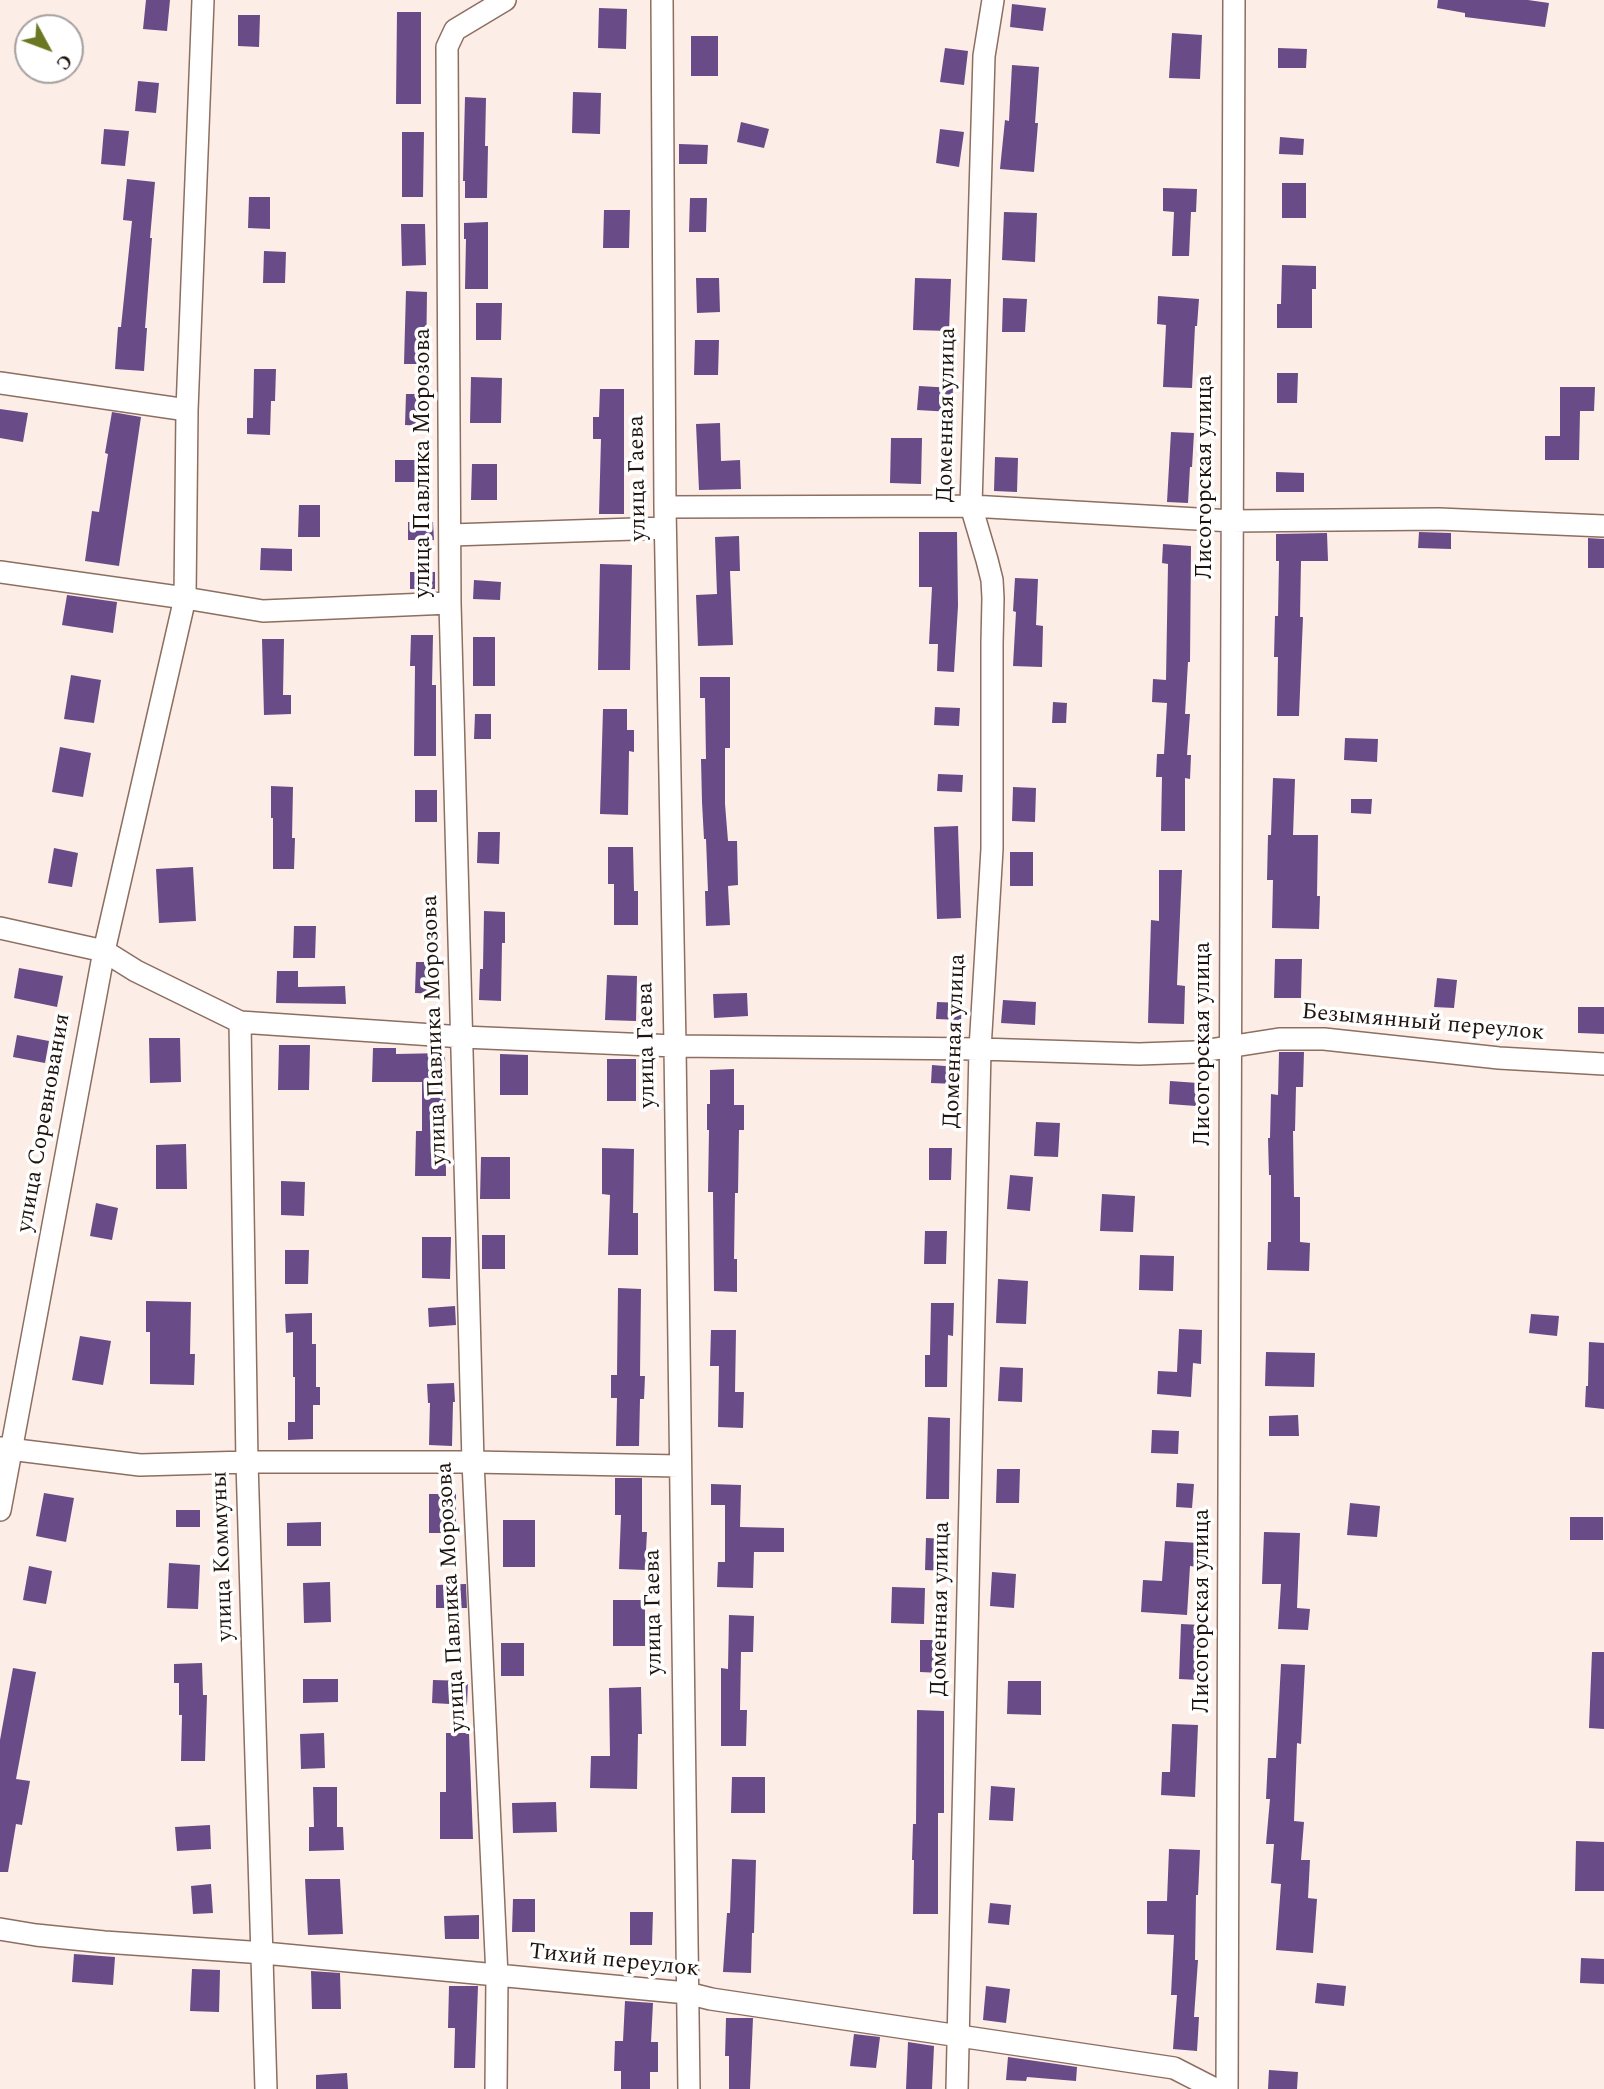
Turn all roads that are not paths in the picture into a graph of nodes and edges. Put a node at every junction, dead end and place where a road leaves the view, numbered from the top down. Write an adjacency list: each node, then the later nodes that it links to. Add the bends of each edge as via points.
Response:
1 (203, 0): 7 (street, улица Соревнования)
2 (505, 0): 13 (street, улица Павлика Морозова, via 455,30 447,47)
3 (662, 0): 9 (street, улица Гаева)
4 (993, 0): 8 (street, Доменная улица, via 984,56)
5 (1234, 0): 10 (street, Лисогорская улица)
6 (0, 383): 7 (street)
7 (187, 410): 15 (street, улица Соревнования)
8 (971, 506): 9 (street); 10 (street); 23 (street, Доменная улица, via 993,598 992,849)
9 (665, 507): 12 (street, улица Гаева)
10 (1232, 521): 11 (street, via 1439,519); 22 (street, Лисогорская улица)
11 (1604, 526)
12 (665, 528): 13 (street); 21 (street, улица Гаева)
13 (451, 535): 16 (street, улица Павлика Морозова)
14 (0, 572): 15 (street)
15 (185, 598): 16 (street, via 263,611); 18 (street, улица Соревнования)
16 (450, 603): 20 (street, улица Павлика Морозова)
17 (0, 928): 18 (street, Безымянный переулок)
18 (104, 951): 19 (street, Безымянный переулок); 25 (street, улица Соревнования)
19 (240, 1022): 20 (street, Безымянный переулок); 26 (street, улица Коммуны)
20 (463, 1037): 21 (street, Безымянный переулок); 27 (street, улица Павлика Морозова)
21 (675, 1046): 23 (street, Безымянный переулок); 28 (street, улица Гаева)
22 (1231, 1046): 23 (street, Безымянный переулок, via 1139,1054); 24 (street, Безымянный переулок, via 1324,1039); 40 (street, Лисогорская улица)
23 (980, 1049): 34 (street, Доменная улица)
24 (1604, 1064)
25 (6, 1449): 26 (street, via 140,1465); 29 (street, улица Соревнования)
26 (247, 1462): 27 (street); 31 (street, улица Коммуны)
27 (473, 1462): 28 (street); 32 (street, улица Павлика Морозова)
28 (679, 1466): 33 (street, улица Гаева)
29 (0, 1510)
30 (0, 1928): 31 (street, Тихий переулок, via 104,1942)
31 (264, 1953): 32 (street, Тихий переулок); 35 (street, улица Коммуны)
32 (497, 1976): 33 (street, Тихий переулок); 36 (street, улица Павлика Морозова)
33 (687, 1993): 34 (street, Тихий переулок); 37 (street, улица Гаева)
34 (959, 2035): 38 (street, Доменная улица); 39 (street, Тихий переулок, via 1174,2068)
35 (267, 2089)
36 (496, 2089)
37 (689, 2089)
38 (957, 2089)
39 (1215, 2089)
40 (1227, 2089)

